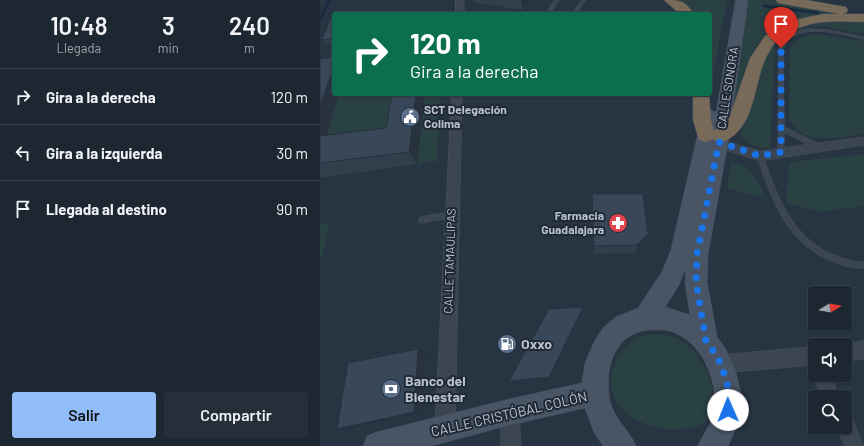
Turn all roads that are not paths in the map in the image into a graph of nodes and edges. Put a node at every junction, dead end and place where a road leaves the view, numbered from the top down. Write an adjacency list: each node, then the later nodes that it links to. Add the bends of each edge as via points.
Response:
1 (460, 0): 9 (street)
2 (557, 0): 10 (lane)
3 (584, 0): 11 (lane)
4 (671, 0): 12 (highway)
5 (783, 0): 13 (highway)
6 (836, 0): 7 (highway)
7 (850, 2)
8 (737, 4): 19 (street, CALLE SONORA)
9 (460, 12)
10 (549, 12)
11 (575, 12)
12 (686, 12)
13 (864, 14)
14 (864, 18): 19 (highway, via 823,18 804,22 770,39 758,58 737,122)
15 (864, 38): 18 (lane, via 820,30 801,32 787,38 781,48)
16 (456, 96): 24 (street, CALLE TAMAULIPAS)
17 (701, 96): 19 (highway, via 702,120)
18 (781, 128): 21 (lane); 22 (lane)
19 (713, 138): 23 (street); 27 (street, CALLE SONORA, via 671,278); 28 (street, CALLE SONORA, via 697,254 696,282)
20 (864, 142): 21 (street)
21 (819, 147): 22 (street)
22 (781, 152): 23 (street)
23 (760, 156): 26 (lane, via 776,201 801,240 829,258 858,266)
24 (451, 215): 25 (lane); 35 (street, CALLE TAMAULIPAS)
25 (421, 220)
26 (864, 265)
27 (646, 317): 28 (street, CALLE SONORA, via 667,318 688,326); 33 (street, CALLE SONORA, via 628,323 613,334 602,350 595,370)
28 (706, 341): 32 (street, CALLE SONORA)
29 (864, 350): 30 (street)
30 (852, 351)
31 (808, 359): 32 (street)
32 (721, 364): 40 (street, CALLE SONORA, via 728,387 728,410 722,432)
33 (595, 393): 34 (street, CALLE CRISTÓBAL COLÓN); 39 (street, CALLE SONORA, via 600,415 611,435)
34 (510, 412): 35 (street, CALLE CRISTÓBAL COLÓN); 38 (street)
35 (445, 429): 37 (street, CALLE CRISTÓBAL COLÓN)
36 (849, 434): 41 (street)
37 (377, 446)
38 (512, 446)
39 (622, 446)
40 (712, 446)
41 (855, 446)

